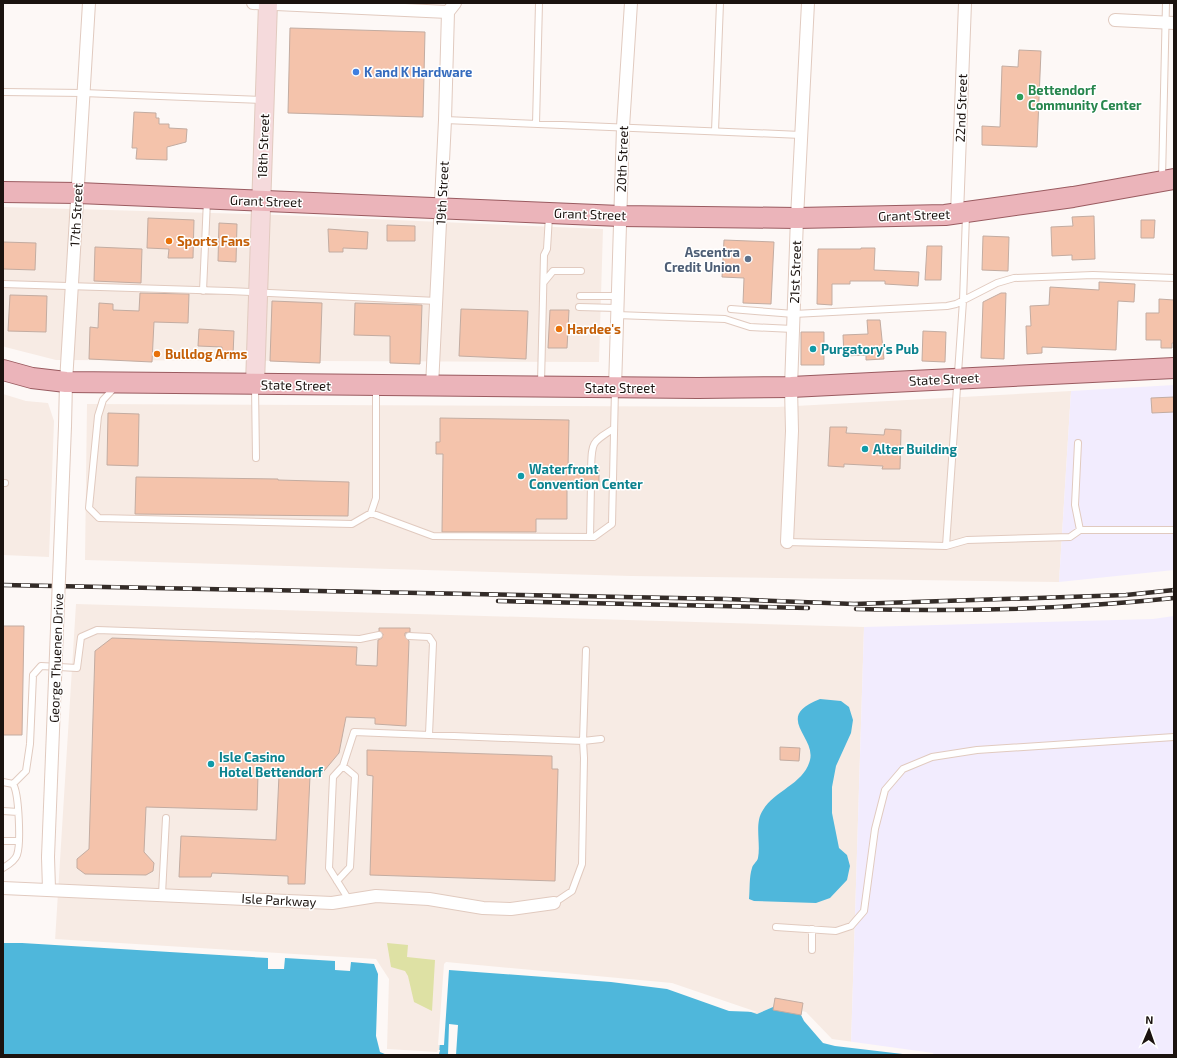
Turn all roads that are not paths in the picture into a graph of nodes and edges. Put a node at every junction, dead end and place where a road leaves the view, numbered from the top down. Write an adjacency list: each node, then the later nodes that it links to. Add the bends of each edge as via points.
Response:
1 (89, 3): 13 (street, 17th Street)
2 (263, 3): 9 (street); 14 (street, 18th Street)
3 (539, 3): 16 (lane)
4 (631, 3): 17 (street, 20th Street)
5 (720, 3): 18 (lane)
6 (808, 3): 19 (street, 21st Street)
7 (965, 3): 27 (street, 22nd Street)
8 (1166, 3): 11 (lane)
9 (451, 8): 15 (street, 19th Street)
10 (1115, 20): 11 (street)
11 (1170, 23): 20 (lane)
12 (3, 92): 13 (lane)
13 (83, 93): 14 (lane); 22 (street, 17th Street)
14 (264, 100): 24 (street, 18th Street)
15 (445, 120): 16 (lane); 25 (street, 19th Street)
16 (536, 124): 17 (lane)
17 (623, 128): 18 (lane); 28 (street, 20th Street)
18 (715, 131): 19 (lane)
19 (801, 135): 29 (street, 21st Street)
20 (1168, 180): 27 (main road, Grant Street)
21 (3, 192): 22 (main road, Grant Street)
22 (78, 193): 23 (main road, Grant Street); 34 (street, 17th Street)
23 (207, 199): 24 (main road, Grant Street); 35 (lane)
24 (261, 201): 25 (main road, Grant Street); 36 (street, 18th Street)
25 (441, 208): 26 (main road, Grant Street); 39 (street, 19th Street)
26 (549, 213): 28 (main road, Grant Street); 32 (lane)
27 (962, 213): 29 (main road, Grant Street); 38 (lane)
28 (620, 216): 29 (main road, Grant Street); 40 (street, 20th Street)
29 (797, 218): 43 (street, 21st Street)
30 (581, 270): 32 (lane, via 553,271)
31 (1174, 278): 38 (lane, via 1093,274 1014,278 997,283)
32 (544, 283): 53 (lane)
33 (3, 284): 34 (lane)
34 (72, 286): 35 (lane); 48 (street, 17th Street)
35 (203, 291): 36 (lane)
36 (258, 293): 39 (lane); 50 (street, 18th Street)
37 (580, 296): 40 (lane)
38 (963, 300): 43 (lane, via 947,306); 47 (lane)
39 (437, 301): 52 (street, 19th Street)
40 (617, 306): 41 (lane); 44 (lane, via 725,319 750,327); 55 (street, 20th Street)
41 (579, 307)
42 (731, 309): 43 (lane)
43 (794, 314): 44 (street, 21st Street)
44 (793, 329): 54 (street, 21st Street)
45 (1174, 368): 47 (main road, State Street)
46 (3, 370): 48 (main road, State Street, via 32,378)
47 (957, 378): 54 (main road, State Street); 67 (lane)
48 (66, 382): 49 (main road, State Street); 56 (street, 17th Street)
49 (118, 383): 50 (main road, State Street); 62 (lane, via 103,400 98,416 89,508 99,518 352,524)
50 (255, 384): 51 (main road, State Street); 59 (lane)
51 (376, 386): 52 (main road, State Street); 62 (lane, via 376,498)
52 (432, 386): 53 (main road, State Street)
53 (541, 387): 55 (main road, State Street)
54 (791, 387): 55 (main road, State Street); 66 (street, 21st Street, via 792,431)
55 (615, 388): 57 (lane)
56 (65, 426): 86 (street, George Thuenen Drive, bridge)
57 (613, 429): 60 (lane, via 594,441); 65 (lane, via 612,524)
58 (1078, 443): 63 (lane, via 1075,505)
59 (256, 458)
60 (591, 469)
61 (591, 483): 65 (lane)
62 (371, 513): 65 (lane, via 433,536)
63 (1080, 530): 64 (lane); 67 (lane, via 1070,537 967,540)
64 (1174, 530)
65 (590, 538)
66 (787, 542): 67 (lane)
67 (946, 546)
68 (379, 635): 77 (lane, via 360,639 96,630 81,637 77,668 41,666 34,675 26,771)
69 (409, 636): 71 (lane, via 429,637 433,643)
70 (586, 650): 74 (lane)
71 (429, 734): 74 (lane); 75 (lane, via 354,732)
72 (1174, 737): 91 (lane, via 978,750 932,757 903,769 885,790 875,829 864,911 851,926 836,931)
73 (601, 739): 74 (lane)
74 (583, 741): 89 (lane, via 582,864 572,891)
75 (343, 766): 84 (lane, via 333,777 329,868); 84 (lane, via 355,776 350,867)
76 (3, 782): 77 (lane)
77 (13, 784): 79 (lane, via 18,795)
78 (3, 811): 79 (lane)
79 (18, 812): 82 (lane)
80 (166, 818): 87 (lane)
81 (3, 841): 82 (lane)
82 (18, 841): 83 (lane, via 17,856 10,865)
83 (3, 868)
84 (337, 881): 88 (lane)
85 (3, 888): 86 (street, Isle Parkway)
86 (48, 889): 87 (street, Isle Parkway)
87 (162, 894): 88 (street, Isle Parkway, via 332,903)
88 (349, 900): 89 (street, Isle Parkway, via 376,896 429,899 503,909)
89 (554, 903)
90 (776, 927): 91 (lane)
91 (812, 929): 92 (lane)
92 (812, 950)

